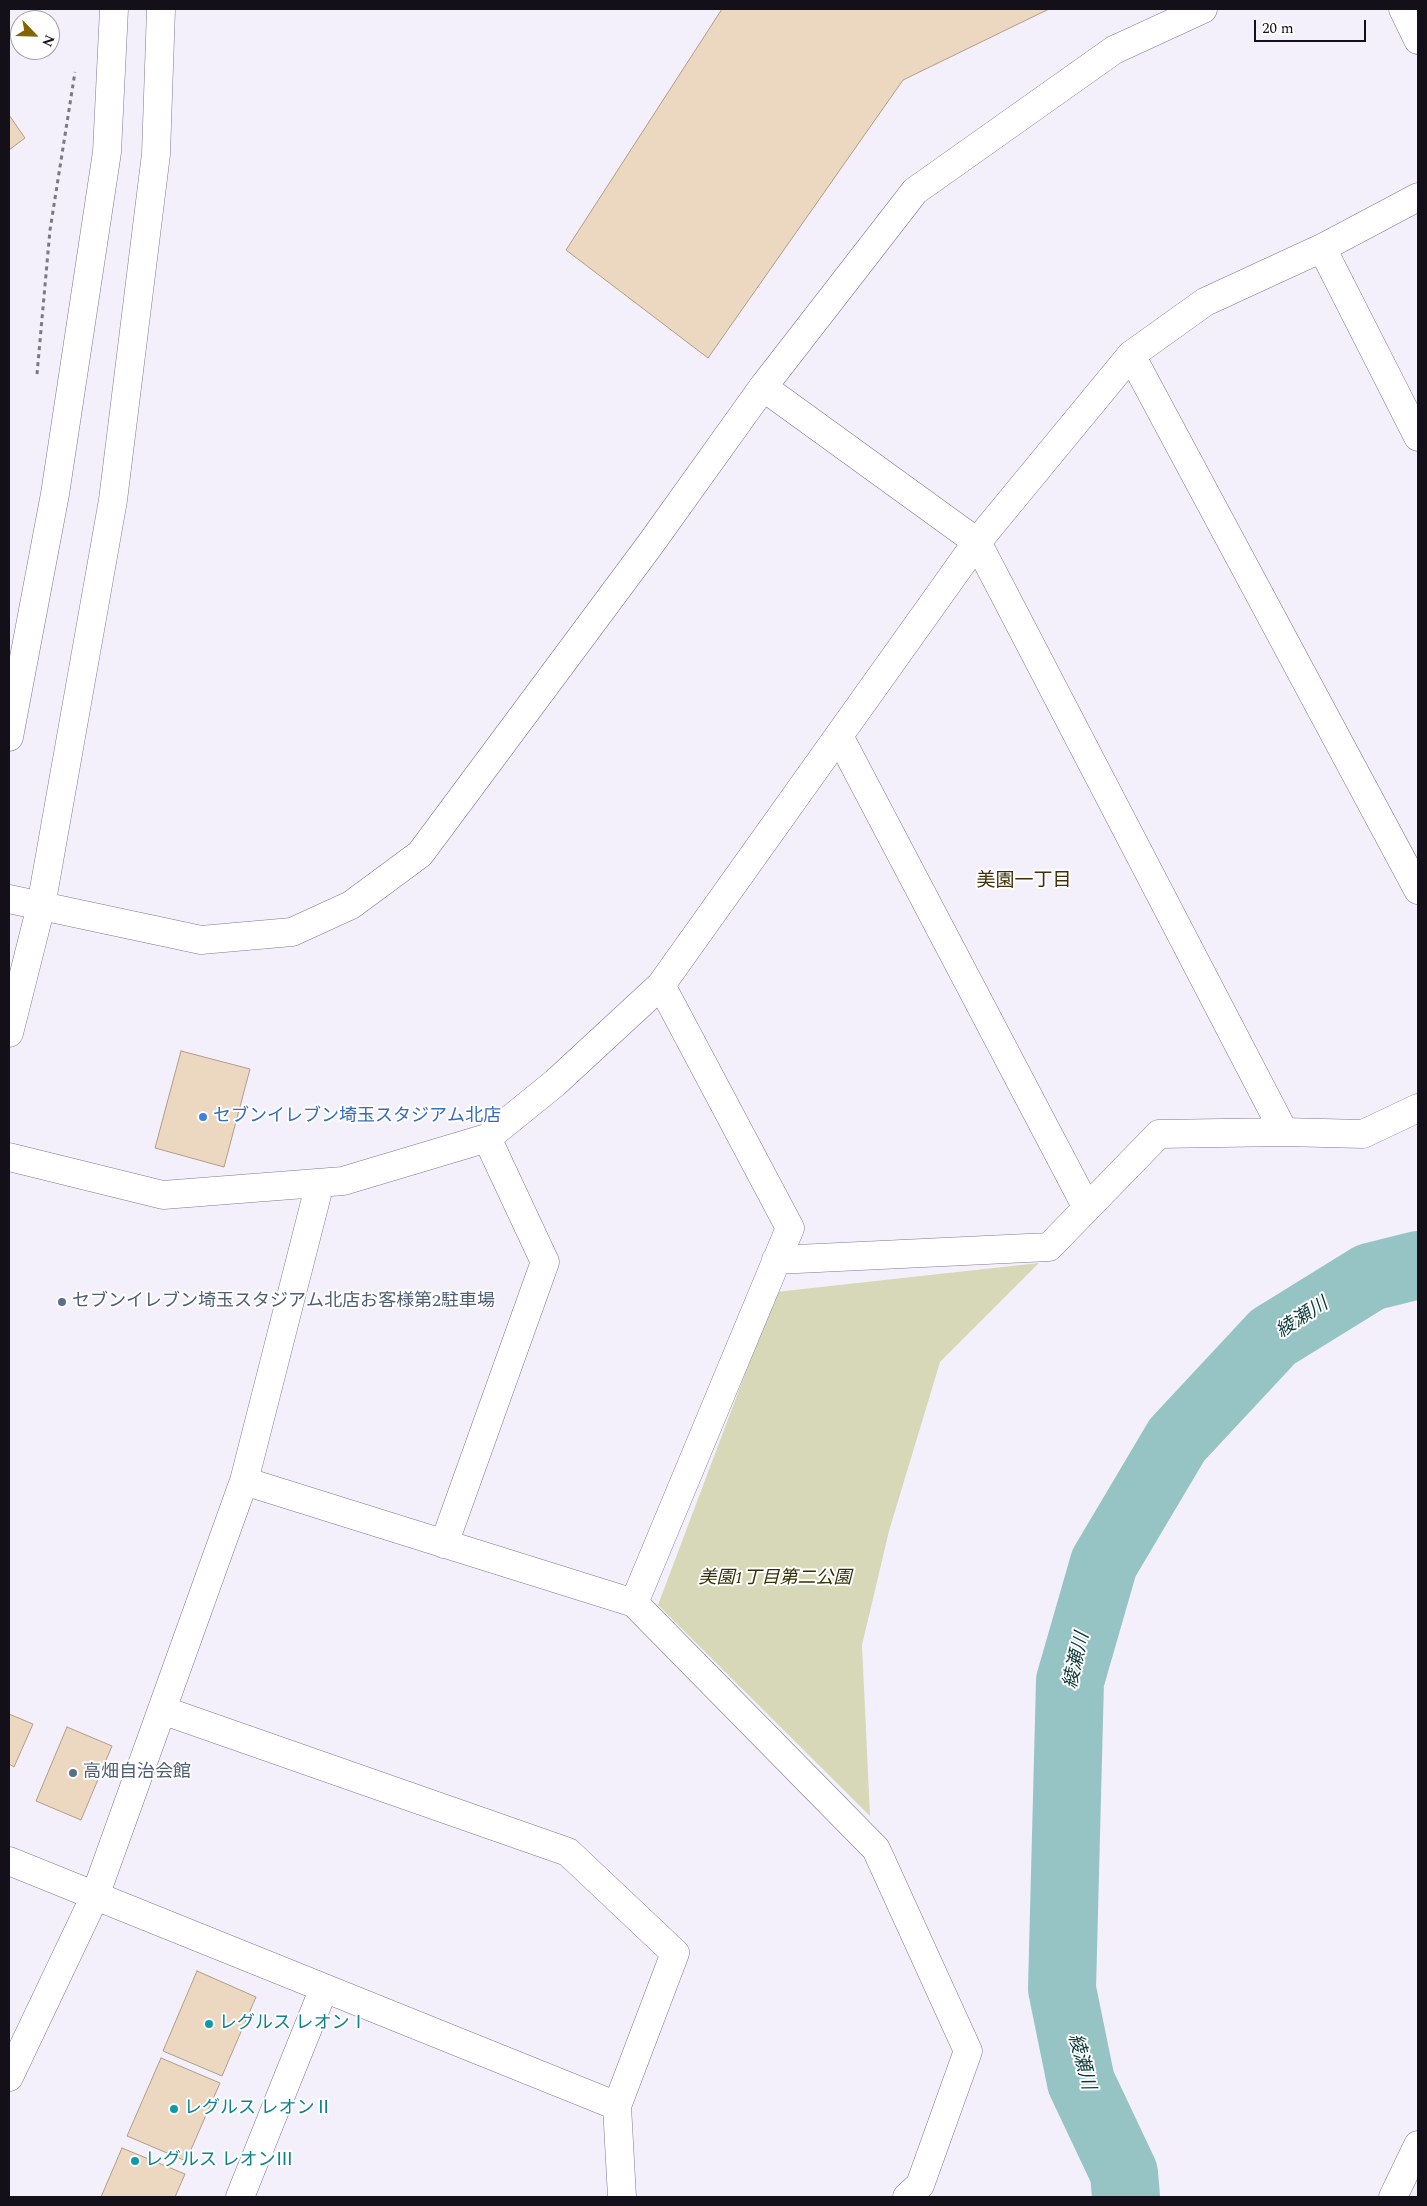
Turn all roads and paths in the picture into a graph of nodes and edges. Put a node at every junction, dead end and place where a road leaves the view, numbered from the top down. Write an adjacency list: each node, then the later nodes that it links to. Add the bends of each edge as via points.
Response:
1 (114, 9): 15 (street, via 107,152 55,494)
2 (161, 9): 18 (street, via 156,154 113,500)
3 (1203, 9): 11 (street, via 1114,50 915,191)
4 (1403, 9): 5 (street)
5 (1418, 40)
6 (75, 68): 10 (path, via 50,230)
7 (1418, 197): 8 (street)
8 (1322, 248): 9 (street, via 1206,302); 12 (street)
9 (1131, 354): 13 (street); 16 (street)
10 (37, 375)
11 (763, 387): 13 (street); 18 (street, via 420,854 351,905 292,932 200,940)
12 (1418, 437)
13 (977, 542): 14 (street); 22 (street)
14 (839, 736): 19 (street); 26 (street)
15 (9, 737)
16 (1418, 890)
17 (9, 899): 18 (street)
18 (41, 906): 20 (street)
19 (661, 985): 23 (street, via 555,1083); 27 (street, via 790,1228)
20 (9, 1033)
21 (1418, 1108): 22 (street, via 1363,1134)
22 (1284, 1132): 26 (street, via 1159,1134)
23 (487, 1138): 25 (street, via 343,1181); 29 (street, via 545,1262)
24 (9, 1157): 25 (street, via 163,1195)
25 (320, 1183): 28 (street)
26 (1087, 1208): 27 (street, via 1049,1247)
27 (776, 1260): 30 (street)
28 (244, 1481): 29 (street); 31 (street)
29 (444, 1544): 30 (street)
30 (634, 1603): 40 (street, via 876,1849 968,2051 920,2185)
31 (162, 1710): 33 (street); 36 (street, via 568,1852 675,1953)
32 (9, 1861): 33 (street)
33 (95, 1896): 34 (street); 35 (street)
34 (324, 1988): 36 (street); 38 (street)
35 (9, 2077)
36 (616, 2106): 39 (street)
37 (1418, 2145): 41 (street)
38 (240, 2197)
39 (622, 2197)
40 (907, 2197)
41 (1393, 2197)

